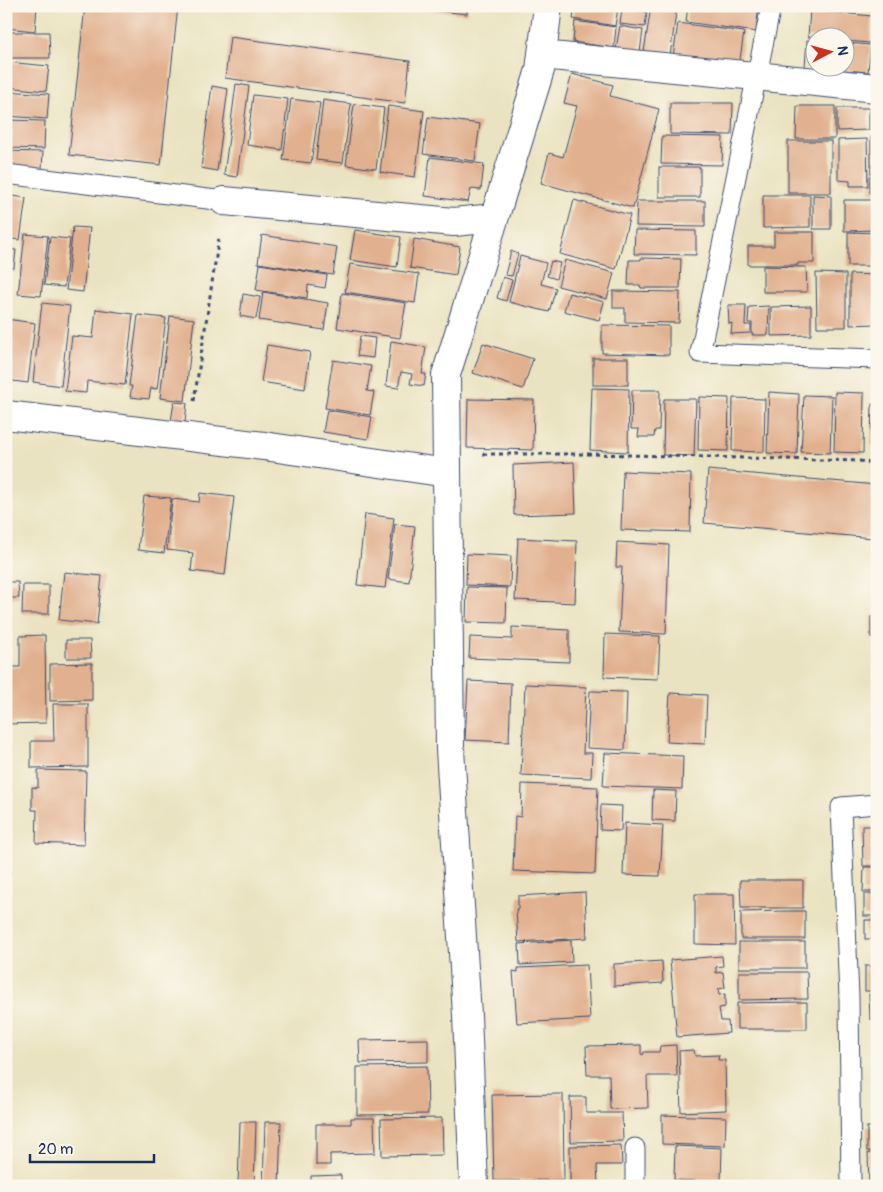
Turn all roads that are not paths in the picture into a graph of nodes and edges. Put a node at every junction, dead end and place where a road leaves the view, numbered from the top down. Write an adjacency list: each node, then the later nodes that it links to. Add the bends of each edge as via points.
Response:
1 (548, 6): 3 (street)
2 (771, 6): 4 (lane)
3 (542, 55): 4 (street); 8 (street)
4 (758, 77): 5 (street); 9 (lane, via 700,353)
5 (877, 88)
6 (6, 174): 7 (lane)
7 (224, 201): 8 (street, via 454,222)
8 (494, 218): 11 (street, via 446,375)
9 (877, 359)
10 (6, 415): 11 (street, via 264,446)
11 (447, 463): 14 (street, via 450,749)
12 (877, 804): 16 (lane, via 841,807 849,997)
13 (635, 1148): 15 (lane)
14 (474, 1186)
15 (635, 1186)
16 (851, 1186)

